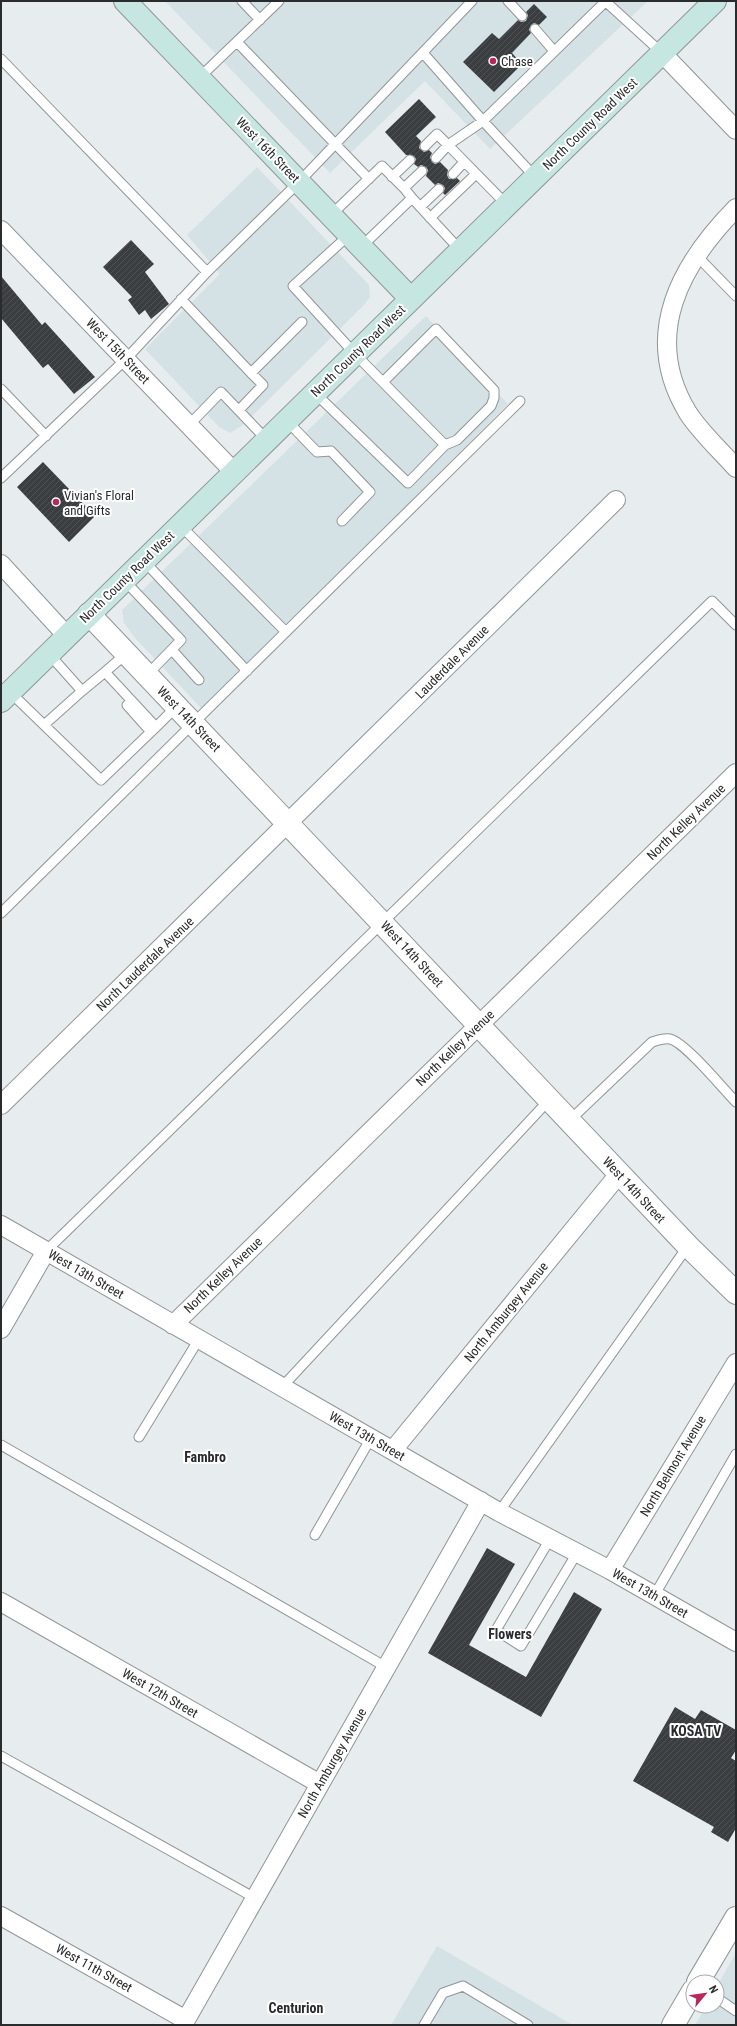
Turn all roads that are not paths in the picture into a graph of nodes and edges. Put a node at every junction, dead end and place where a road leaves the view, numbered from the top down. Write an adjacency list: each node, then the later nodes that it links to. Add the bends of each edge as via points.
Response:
1 (125, 1): 16 (main road, West 16th Street)
2 (242, 1): 9 (lane)
3 (279, 1): 9 (lane)
4 (472, 1): 14 (lane)
5 (508, 1): 8 (lane)
6 (605, 1): 12 (lane); 13 (lane)
7 (715, 1): 13 (main road, North County Road West)
8 (522, 16)
9 (260, 20): 11 (lane)
10 (535, 30): 12 (lane)
11 (237, 42): 16 (lane); 19 (lane)
12 (554, 51): 17 (lane)
13 (662, 53): 18 (street); 29 (main road, North County Road West)
14 (423, 54): 17 (lane); 19 (lane)
15 (1, 59): 44 (lane)
16 (199, 78): 31 (main road, West 16th Street)
17 (483, 121): 20 (lane); 29 (lane)
18 (736, 130)
19 (334, 145): 30 (lane); 31 (lane)
20 (448, 145): 21 (lane, via 437,134); 22 (lane); 24 (lane)
21 (425, 146)
22 (436, 158)
23 (410, 160): 28 (lane)
24 (464, 162): 26 (lane); 27 (lane)
25 (422, 171): 32 (lane)
26 (453, 174)
27 (476, 174): 35 (lane); 39 (lane)
28 (392, 177): 30 (lane, via 382,166); 32 (lane)
29 (535, 177): 35 (main road, North County Road West)
30 (369, 179): 38 (lane)
31 (299, 182): 38 (main road, West 16th Street); 44 (lane)
32 (404, 188): 34 (lane)
33 (439, 189): 36 (lane)
34 (412, 198): 36 (lane); 41 (lane)
35 (507, 204): 42 (main road, North County Road West)
36 (420, 207): 39 (lane)
37 (736, 208): 43 (street)
38 (331, 215): 41 (main road, West 16th Street)
39 (430, 218): 42 (lane)
40 (1, 230): 50 (street, West 15th Street)
41 (355, 240): 47 (main road, West 16th Street); 49 (lane, via 294,286)
42 (460, 251): 47 (main road, North County Road West)
43 (696, 255): 45 (lane); 62 (street, via 678,287 668,323 670,370 688,413)
44 (207, 272): 46 (lane)
45 (736, 296)
46 (181, 299): 50 (lane); 51 (lane)
47 (411, 299): 49 (main road, North County Road West)
48 (302, 322): 51 (lane)
49 (355, 354): 52 (lane); 54 (main road, North County Road West)
50 (126, 359): 58 (street, West 15th Street); 59 (lane)
51 (250, 373): 56 (lane, via 263,385)
52 (383, 382): 61 (lane); 61 (lane, via 436,329 494,390 491,406 457,440)
53 (1, 389): 59 (lane)
54 (315, 393): 57 (main road, North County Road West); 61 (lane, via 408,483)
55 (520, 401): 73 (lane)
56 (239, 410): 58 (lane, via 221,392); 60 (lane)
57 (287, 421): 60 (main road, North County Road West); 66 (lane, via 317,452 331,451 370,492)
58 (189, 425): 63 (street, West 15th Street)
59 (46, 436): 64 (lane)
60 (267, 440): 63 (main road, North County Road West)
61 (445, 445)
62 (736, 468)
63 (234, 472): 67 (main road, North County Road West)
64 (1, 478)
65 (616, 500): 89 (street, Lauderdale Avenue)
66 (342, 521)
67 (180, 525): 68 (main road, North County Road West); 73 (lane)
68 (144, 561): 70 (main road, North County Road West); 78 (lane)
69 (1, 564): 74 (street)
70 (124, 580): 71 (main road, North County Road West); 75 (lane, via 181,640)
71 (89, 614): 74 (main road, North County Road West); 76 (street, West 14th Street)
72 (736, 625): 91 (lane, via 712,601)
73 (286, 632): 78 (lane)
74 (66, 636): 77 (main road, North County Road West)
75 (172, 650): 80 (lane); 81 (lane)
76 (127, 653): 79 (lane); 80 (street, West 14th Street)
77 (49, 654): 82 (lane); 83 (main road, North County Road West)
78 (247, 671): 85 (lane)
79 (104, 672): 82 (lane); 87 (lane)
80 (147, 675): 84 (street, West 14th Street)
81 (200, 680)
82 (82, 691): 86 (lane)
83 (5, 696): 86 (lane)
84 (177, 706): 85 (street, West 14th Street); 87 (lane)
85 (193, 724): 89 (street, West 14th Street); 90 (lane)
86 (44, 725): 87 (lane, via 102,780)
87 (154, 730)
88 (736, 772): 92 (street, North Kelley Avenue)
89 (288, 824): 91 (street, West 14th Street); 95 (street, North Lauderdale Avenue)
90 (2, 909)
91 (381, 922): 92 (street, West 14th Street); 100 (lane)
92 (478, 1025): 93 (street, West 14th Street); 102 (street, North Kelley Avenue)
93 (549, 1100): 96 (street, West 14th Street); 106 (lane)
94 (736, 1102): 96 (lane, via 688,1051 671,1039 660,1039 652,1042)
95 (1, 1105)
96 (570, 1121): 97 (street, West 14th Street)
97 (619, 1174): 99 (street, West 14th Street); 110 (street, North Amburgey Avenue)
98 (1, 1225): 100 (street, West 13th Street)
99 (688, 1246): 101 (street, West 14th Street); 113 (lane)
100 (46, 1251): 102 (street, West 13th Street); 103 (street)
101 (736, 1293)
102 (174, 1324): 104 (street, West 13th Street)
103 (1, 1329)
104 (200, 1339): 106 (street, West 13th Street); 107 (lane)
105 (736, 1363): 117 (street, North Belmont Avenue)
106 (282, 1387): 108 (street, West 13th Street)
107 (139, 1437)
108 (371, 1438): 110 (street, West 13th Street); 114 (lane)
109 (1, 1445): 121 (lane)
110 (393, 1450): 112 (street, West 13th Street)
111 (736, 1454): 118 (lane)
112 (481, 1501): 113 (street, West 13th Street); 121 (street, North Amburgey Avenue)
113 (499, 1512): 115 (street, West 13th Street)
114 (316, 1535)
115 (550, 1539): 116 (street, West 13th Street); 116 (lane, via 496,1630 521,1646)
116 (577, 1553): 117 (street, West 13th Street)
117 (610, 1570): 118 (street, West 13th Street)
118 (654, 1596): 120 (street, West 13th Street)
119 (1, 1602): 123 (street, West 12th Street)
120 (736, 1642)
121 (386, 1667): 123 (street, North Amburgey Avenue)
122 (1, 1756): 124 (lane)
123 (320, 1784): 124 (street, North Amburgey Avenue)
124 (255, 1898): 131 (street, North Amburgey Avenue)
125 (1, 1916): 131 (street, West 11th Street)
126 (736, 1918): 127 (street)
127 (703, 1974)
128 (725, 2003): 130 (lane)
129 (685, 2005): 134 (street)
130 (736, 2011)
131 (185, 2022)
132 (424, 2025): 133 (lane, via 443,1993 463,1986)
133 (528, 2025)
134 (673, 2025)

